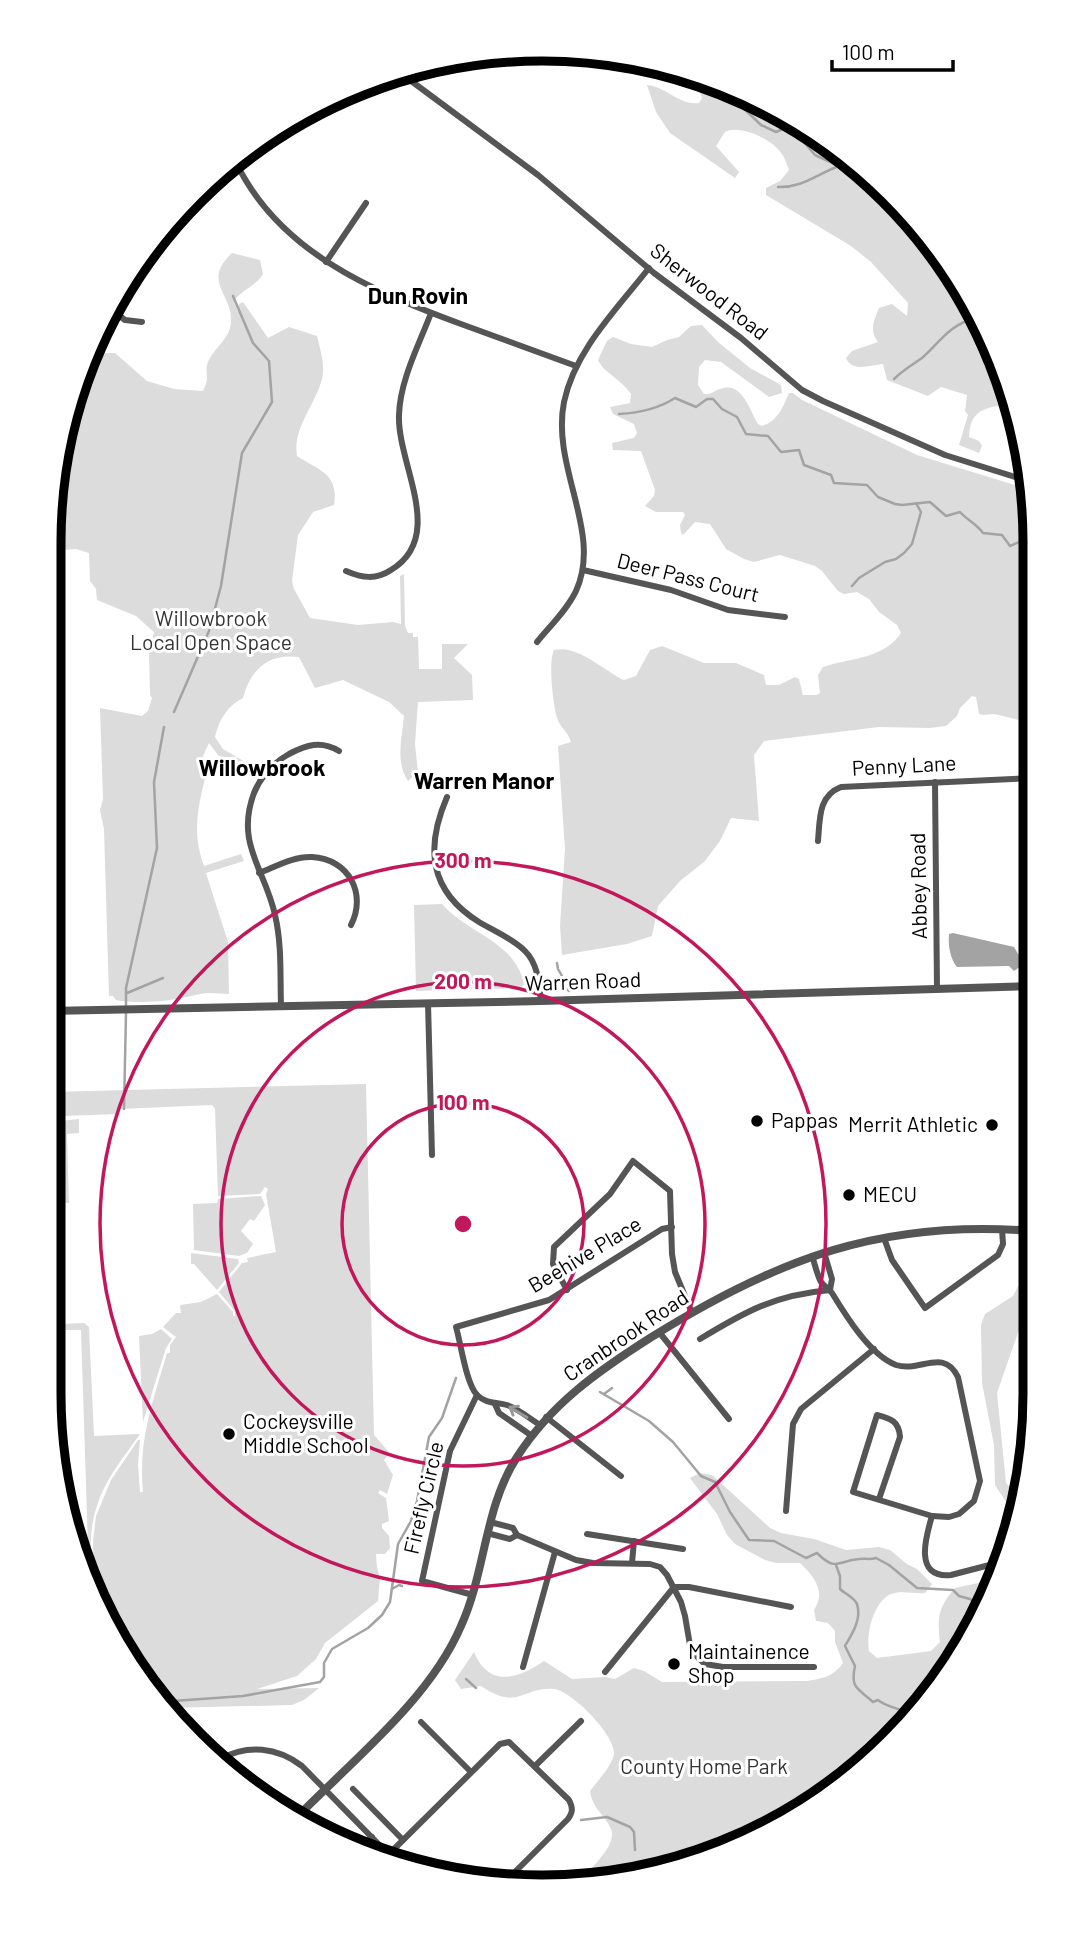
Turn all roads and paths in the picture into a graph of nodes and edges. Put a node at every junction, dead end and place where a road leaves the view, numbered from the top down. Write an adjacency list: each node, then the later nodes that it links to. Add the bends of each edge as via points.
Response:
1 (410, 80): 5 (street, Sherwood Road, via 538,175)
2 (239, 169): 4 (street, via 264,205)
3 (366, 203): 4 (street)
4 (326, 262): 6 (street, via 371,288)
5 (649, 268): 9 (street); 10 (street, Sherwood Road, via 811,395 945,455)
6 (431, 313): 9 (street); 12 (street, via 405,383 399,414 418,518 415,542 402,562 381,575 360,577)
7 (119, 315): 8 (street)
8 (142, 321)
9 (576, 366): 11 (street, via 563,406 561,443 582,531)
10 (1019, 478)
11 (583, 570): 13 (street, Deer Pass Court, via 671,590 727,610); 14 (street, via 569,602)
12 (346, 571)
13 (785, 617)
14 (537, 642)
15 (339, 751): 20 (street, via 319,744 299,749 276,762 258,783 247,825)
16 (1023, 778): 17 (street, Penny Lane)
17 (934, 782): 19 (street, Penny Lane, via 835,790 822,803); 23 (street, Abbey Road)
18 (447, 797): 24 (street, via 438,817 436,873 454,904 525,951 537,969)
19 (818, 841)
20 (259, 873): 21 (street, via 301,858 314,857 338,866 355,885 358,897); 26 (street, via 278,929)
21 (351, 925)
22 (1023, 986): 23 (street, Warren Road)
23 (937, 989): 24 (street, Warren Road)
24 (541, 1001): 25 (street, Warren Road)
25 (428, 1003): 26 (street, Warren Road); 28 (street)
26 (281, 1006): 27 (street, Warren Road)
27 (61, 1011)
28 (432, 1155)
29 (672, 1227): 35 (street, Beehive Place); 35 (street, via 670,1191 634,1161 610,1194 554,1247 553,1264); 37 (street, Beehive Place, via 675,1272)
30 (1002, 1229): 31 (street, Cranbrook Road); 32 (street, Cranbrook Road, via 935,1230); 32 (street, via 998,1255 925,1308 892,1260)
31 (1023, 1230)
32 (884, 1238): 33 (street, Cranbrook Road)
33 (824, 1252): 34 (street, Cranbrook Road); 36 (street, via 832,1279)
34 (812, 1256): 36 (street, via 821,1282); 37 (street, Cranbrook Road, via 751,1281)
35 (567, 1290): 41 (street, Beehive Place, via 534,1306 456,1327)
36 (830, 1290): 39 (street, via 782,1297); 40 (street)
37 (692, 1313): 38 (street, Cranbrook Road)
38 (659, 1332): 43 (street, Cranbrook Road, via 585,1382); 44 (street)
39 (700, 1339)
40 (874, 1349): 49 (street, via 795,1416); 50 (street, via 904,1367 943,1362 958,1377 980,1481 967,1509 949,1517)
41 (477, 1395): 42 (street); 61 (street, Firefly Circle, via 450,1451 422,1581)
42 (495, 1404): 45 (street, one-way to 42, via 514,1408); 46 (street, via 499,1413)
43 (546, 1417): 45 (street, Cranbrook Road); 47 (street)
44 (729, 1419)
45 (540, 1425): 46 (street, Cranbrook Road)
46 (531, 1436): 51 (street, Cranbrook Road, via 508,1473)
47 (621, 1476)
48 (880, 1499): 48 (street, via 900,1437 892,1420 877,1415 853,1492); 50 (street)
49 (786, 1511)
50 (932, 1516): 59 (street, via 924,1551 935,1572 951,1575)
51 (490, 1522): 52 (street, Cranbrook Road); 54 (street, via 513,1528)
52 (488, 1533): 54 (street, via 510,1539); 61 (street, Cranbrook Road)
53 (587, 1534): 55 (street)
54 (517, 1535): 57 (street)
55 (634, 1541): 56 (street); 58 (street)
56 (683, 1549)
57 (555, 1552): 58 (street, via 593,1563); 63 (street)
58 (632, 1563): 60 (street, via 660,1567)
59 (991, 1565)
60 (674, 1587): 62 (street); 64 (street, via 691,1651 705,1664); 65 (street)
61 (473, 1595): 71 (street, Cranbrook Road, via 457,1636 430,1679)
62 (790, 1608)
63 (523, 1667)
64 (814, 1667)
65 (605, 1672)
66 (581, 1721): 69 (street)
67 (421, 1722): 70 (street)
68 (227, 1757): 71 (street, via 251,1750 277,1752 302,1766)
69 (535, 1766): 70 (street, via 514,1745 504,1742); 79 (street, via 569,1800 572,1814)
70 (471, 1772): 75 (street)
71 (325, 1789): 73 (street, Cranbrook Road); 74 (street)
72 (353, 1789): 75 (street)
73 (303, 1811)
74 (372, 1837): 76 (street); 77 (street)
75 (403, 1840): 78 (street)
76 (367, 1841)
77 (383, 1848)
78 (393, 1851)
79 (515, 1874)

